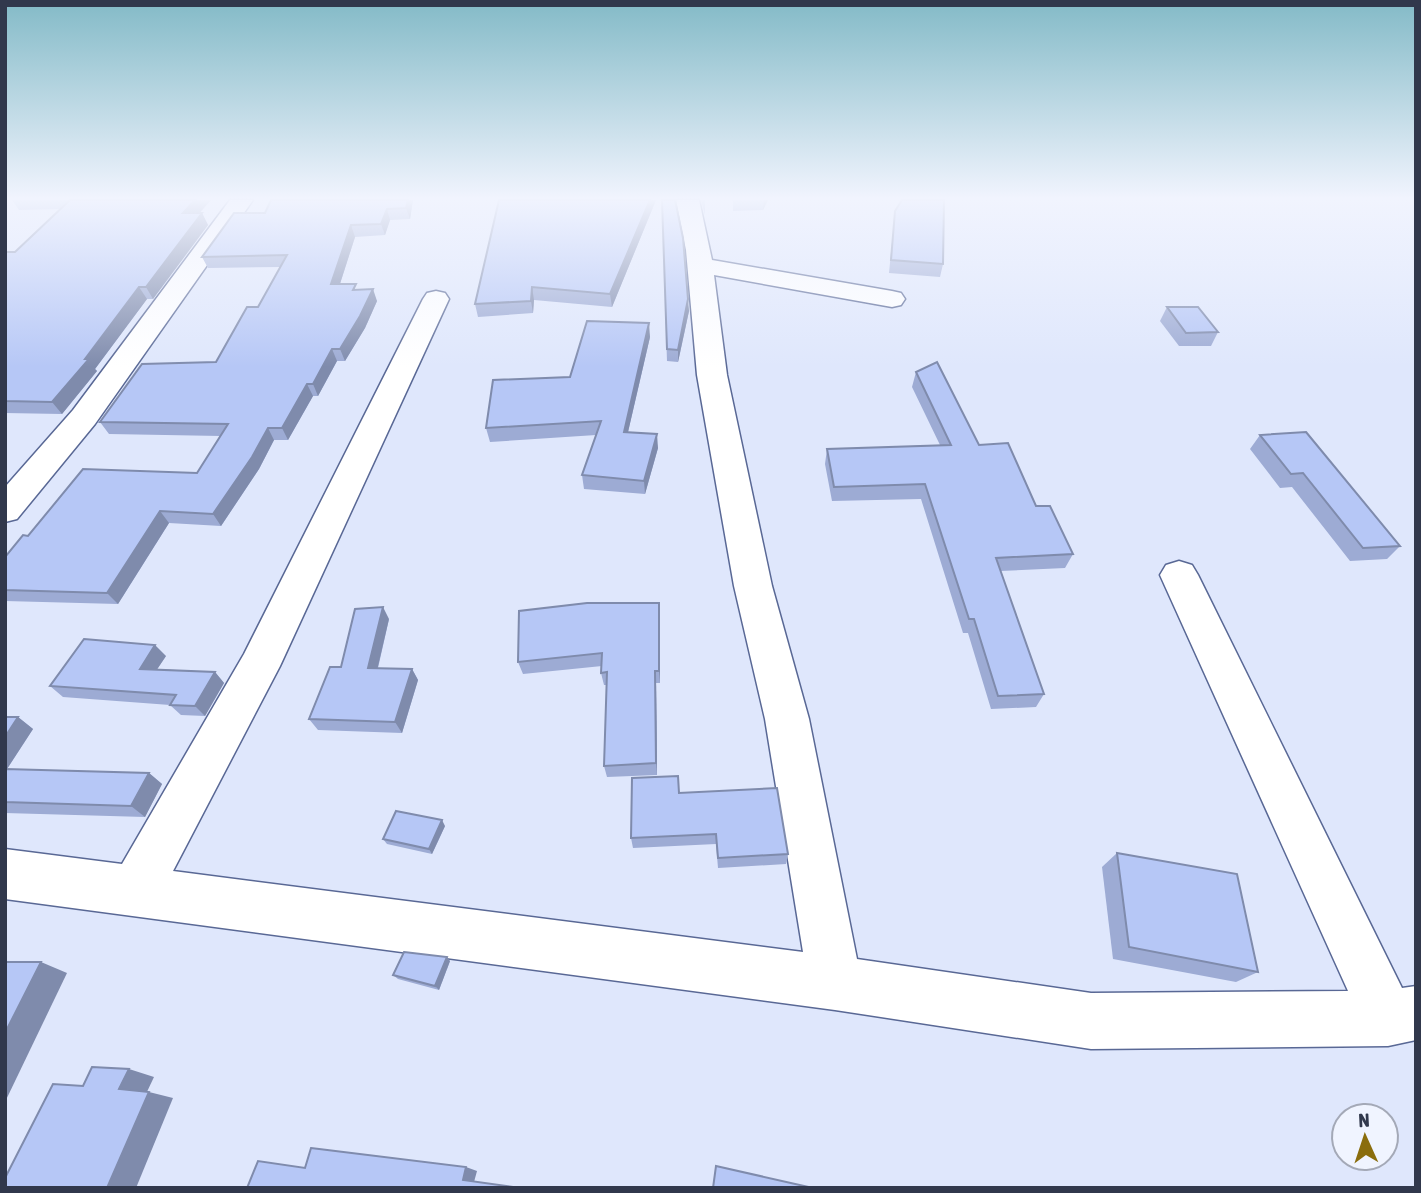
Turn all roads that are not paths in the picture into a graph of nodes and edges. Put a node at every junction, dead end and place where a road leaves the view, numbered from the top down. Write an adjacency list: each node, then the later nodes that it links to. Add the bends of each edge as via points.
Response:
1 (200, 256): 6 (street, via 84,417)
2 (698, 256): 3 (street)
3 (699, 265): 5 (street); 10 (street, via 712,375 737,507 752,586 787,719)
4 (436, 299): 9 (street, via 259,666)
5 (892, 299)
6 (5, 510)
7 (1180, 575): 11 (street)
8 (5, 874): 9 (street)
9 (135, 891): 10 (street)
10 (835, 983): 11 (street, via 1091,1021)
11 (1402, 1016)

